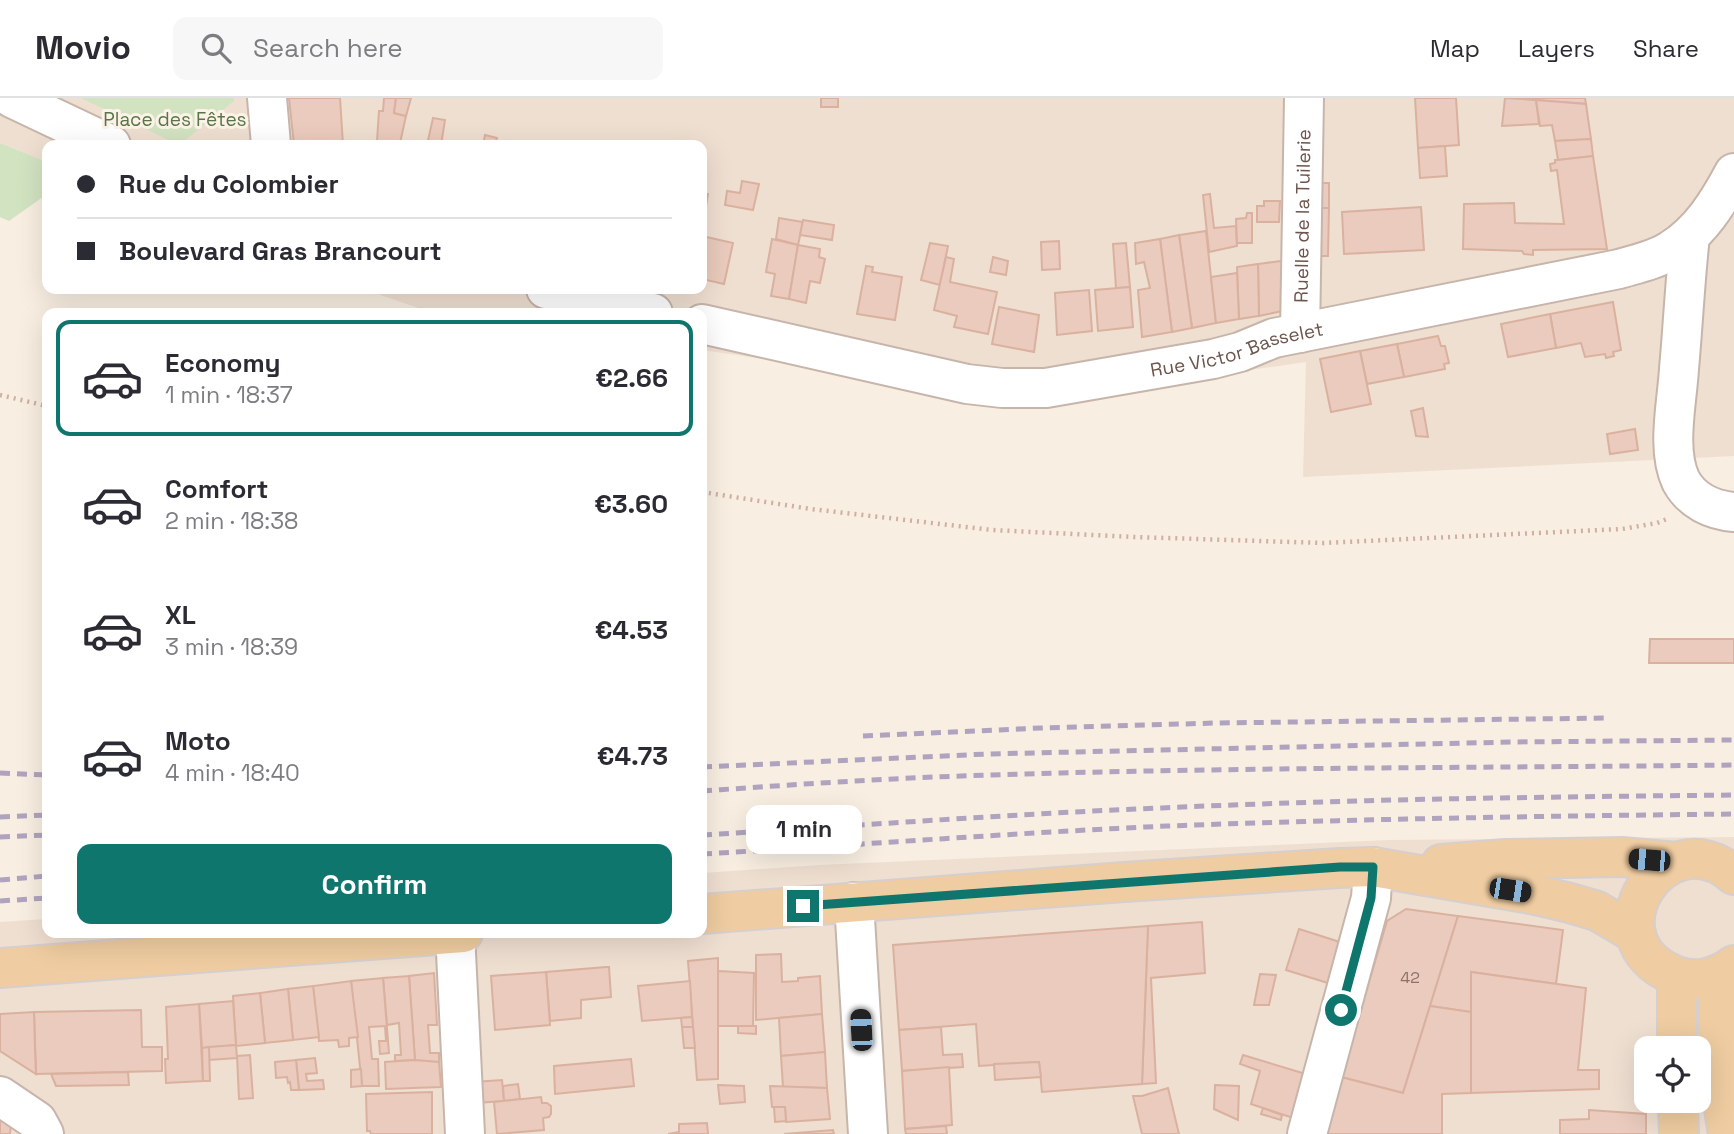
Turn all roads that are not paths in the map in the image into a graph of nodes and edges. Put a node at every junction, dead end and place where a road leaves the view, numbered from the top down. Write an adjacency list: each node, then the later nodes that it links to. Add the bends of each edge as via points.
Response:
1 (12, 98): 4 (street)
2 (267, 98): 5 (street)
3 (1304, 98): 11 (street, Ruelle de la Tuilerie)
4 (100, 140)
5 (271, 140)
6 (1734, 173): 7 (street, Rue Victor Basselet)
7 (1690, 236): 11 (street, Rue Victor Basselet, via 1670,251 1619,269); 12 (street, via 1673,454 1690,493)
8 (568, 294): 9 (street)
9 (631, 308)
10 (707, 325): 11 (street, Rue Victor Basselet, via 942,379 1027,389 1213,359)
11 (1300, 333)
12 (1719, 508)
13 (1676, 862): 14 (main road, via 1622,857 1506,859); 15 (main road, via 1702,860); 18 (main road, via 1647,883 1635,916)
14 (1378, 868): 16 (main road); 18 (main road, via 1570,903 1597,911); 30 (street)
15 (1731, 869)
16 (854, 902): 17 (main road); 29 (street)
17 (707, 914)
18 (1636, 934): 23 (main road, via 1651,961)
19 (390, 938): 21 (main road)
20 (455, 938): 28 (street)
21 (0, 968)
22 (1727, 970): 23 (main road, via 1705,978); 32 (main road, via 1719,1078)
23 (1677, 977): 24 (main road)
24 (1677, 1036)
25 (0, 1096): 27 (street, via 37,1121)
26 (1678, 1113): 31 (main road)
27 (44, 1134)
28 (465, 1134)
29 (868, 1134)
30 (1307, 1134)
31 (1679, 1134)
32 (1728, 1134)

